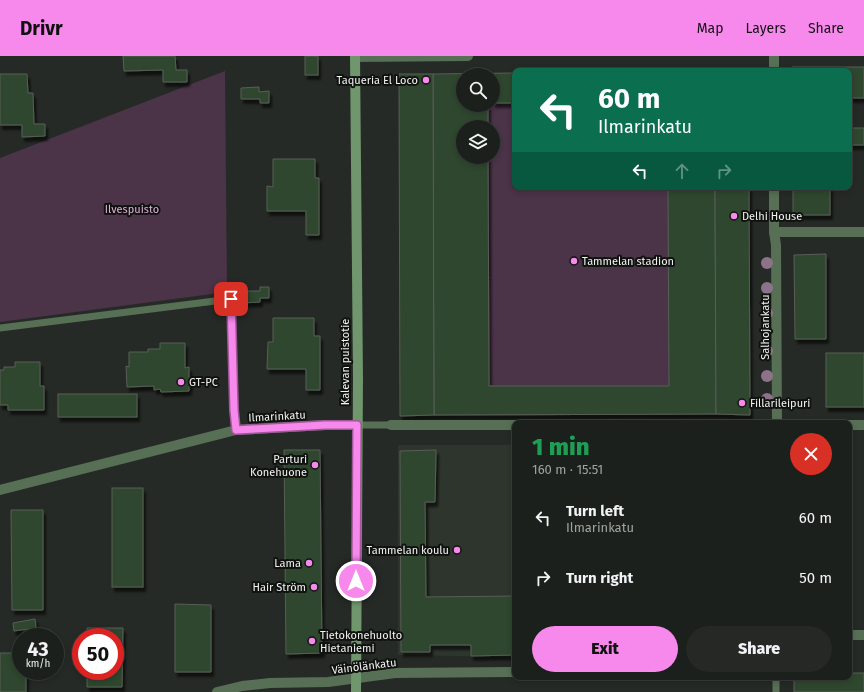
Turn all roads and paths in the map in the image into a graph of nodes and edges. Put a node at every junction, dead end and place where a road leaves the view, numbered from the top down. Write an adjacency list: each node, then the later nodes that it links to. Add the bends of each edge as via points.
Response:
1 (355, 56): 2 (street); 10 (main road, Kalevan puistotie)
2 (468, 56)
3 (774, 56): 4 (street)
4 (774, 68)
5 (774, 190): 6 (street, Salhojankatu)
6 (774, 232): 7 (street); 9 (street, Salhojankatu)
7 (864, 232)
8 (0, 328): 15 (lane, via 231,299)
9 (777, 420)
10 (357, 425): 11 (lane, Ilmarinkatu); 15 (street, Ilmarinkatu); 20 (main road, Kalevan puistotie)
11 (391, 425): 12 (street, Ilmarinkatu)
12 (512, 425)
13 (852, 425): 14 (street)
14 (864, 425)
15 (236, 430): 16 (street, Ilmarinkatu)
16 (0, 490)
17 (852, 635): 18 (street)
18 (864, 635)
19 (512, 672): 20 (street, Väinölänkatu, via 395,673)
20 (356, 678): 22 (street, Väinölänkatu, via 328,682 270,683); 23 (main road, Kalevan puistotie)
21 (776, 680): 24 (lane)
22 (216, 692)
23 (356, 692)
24 (776, 692)

